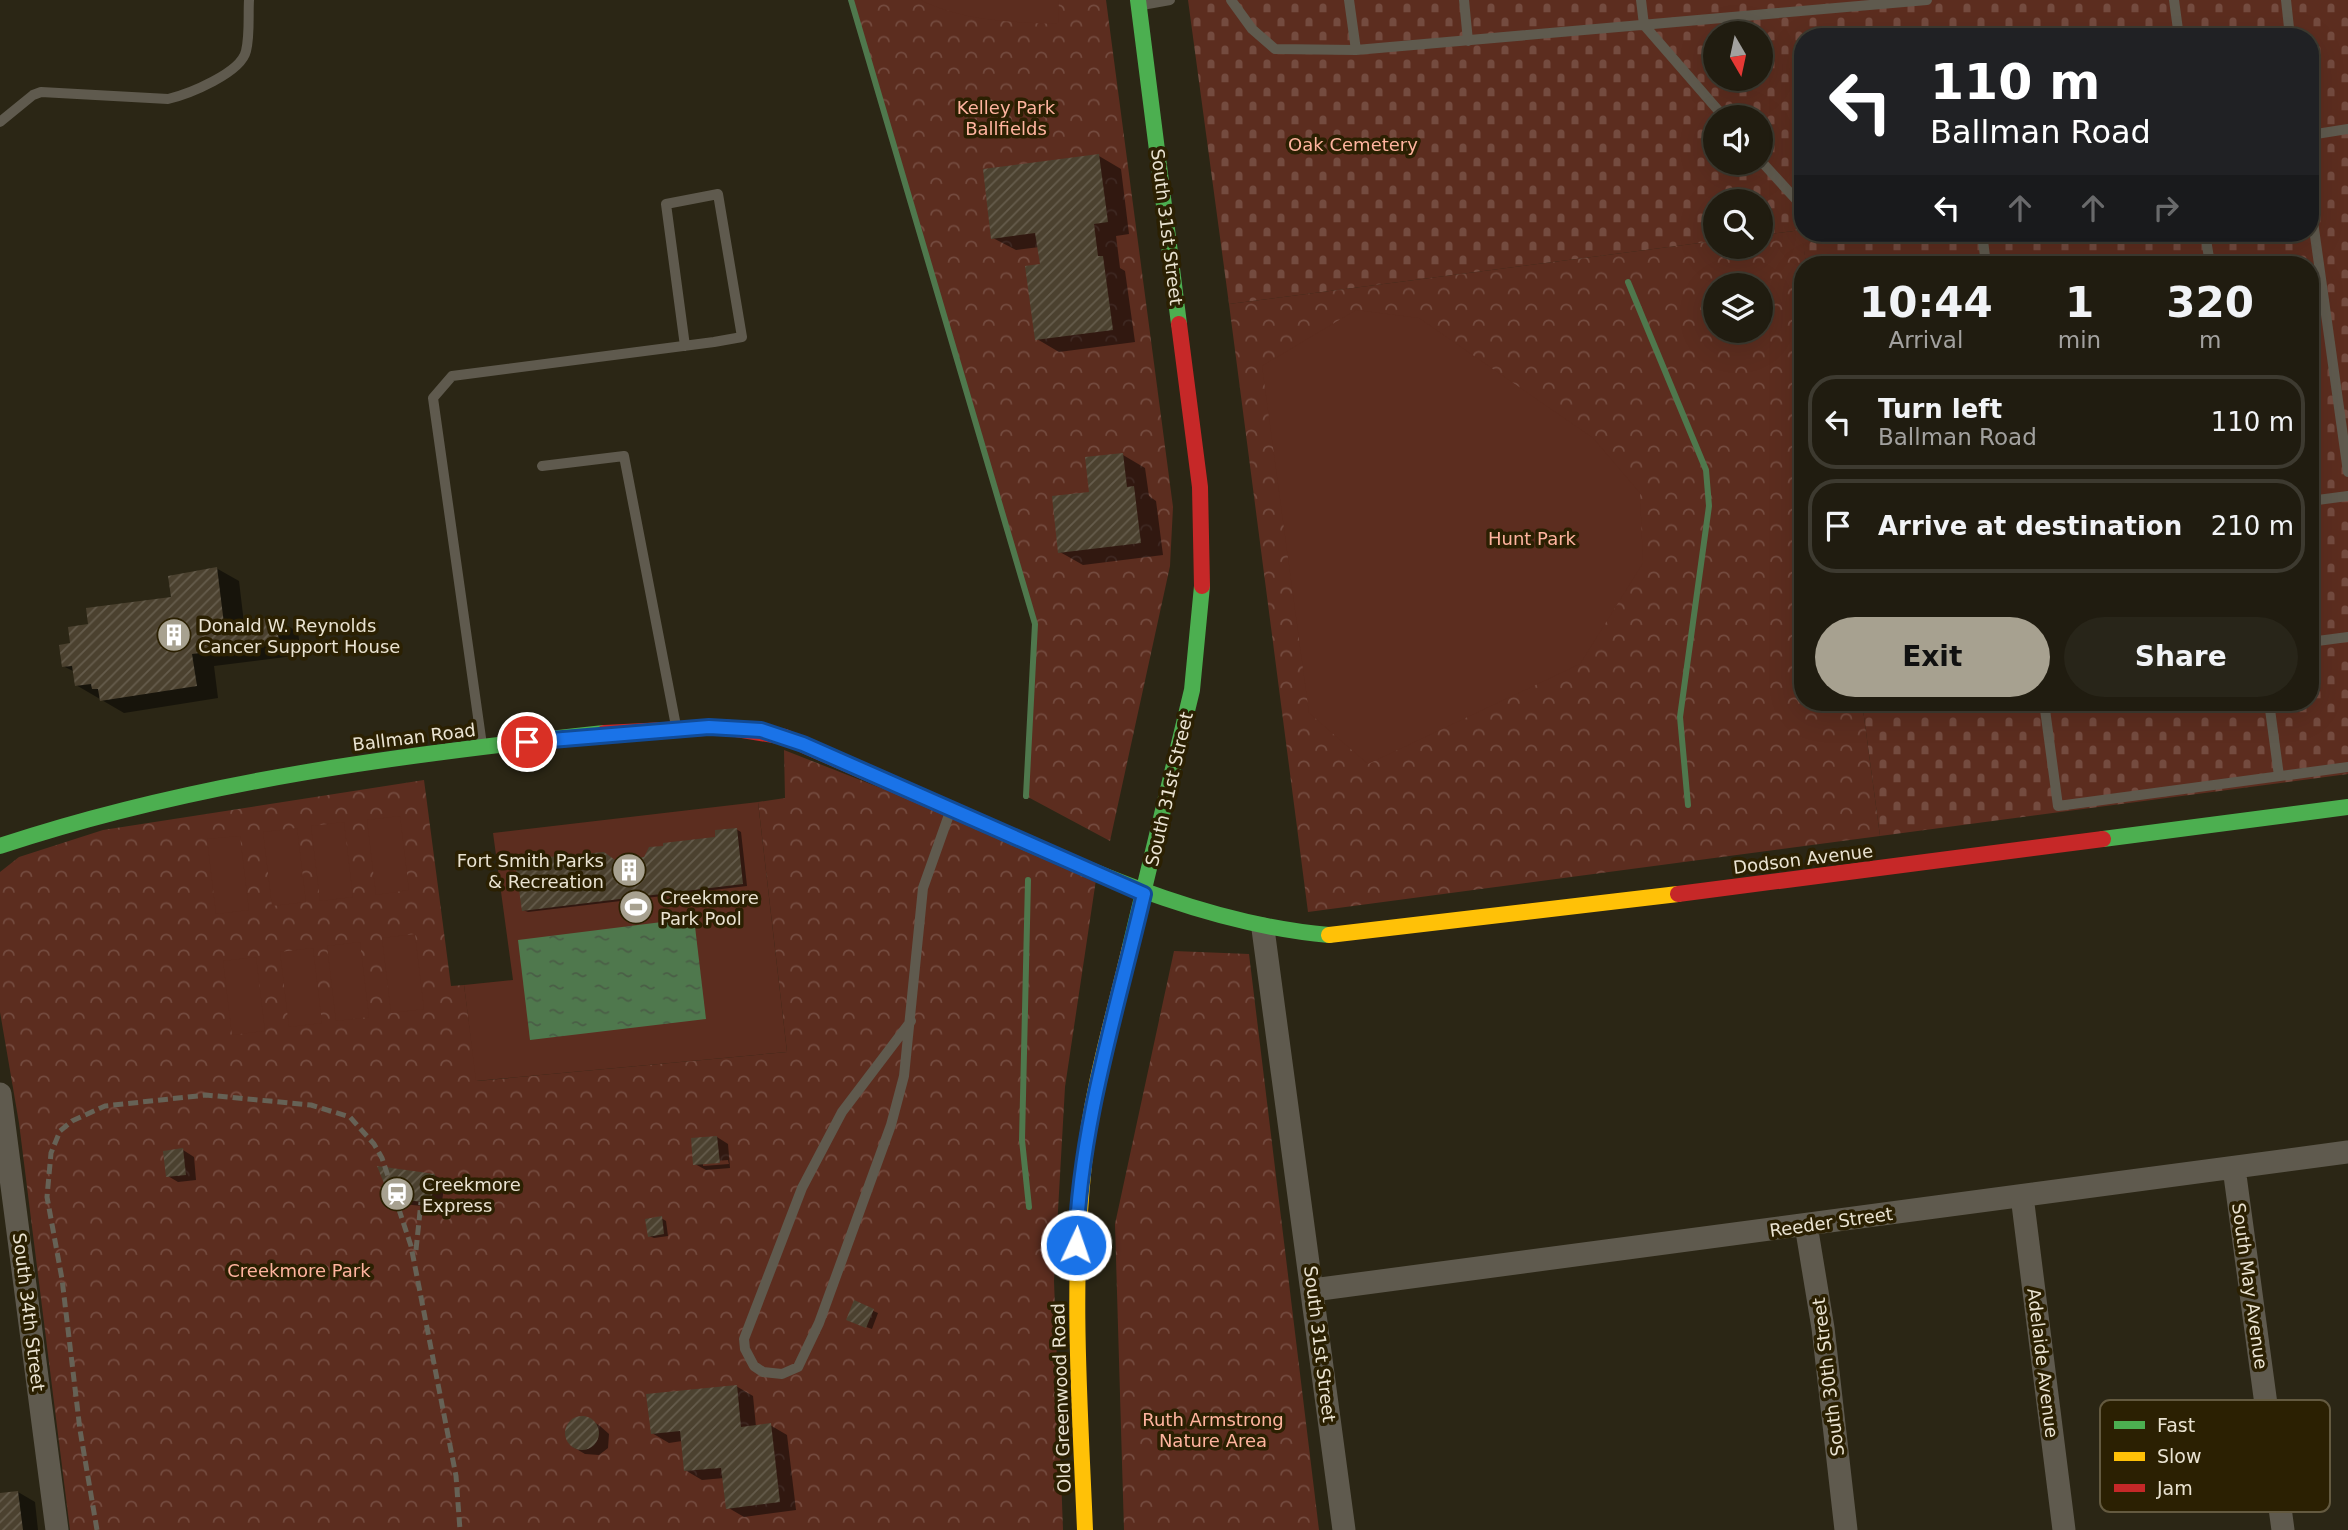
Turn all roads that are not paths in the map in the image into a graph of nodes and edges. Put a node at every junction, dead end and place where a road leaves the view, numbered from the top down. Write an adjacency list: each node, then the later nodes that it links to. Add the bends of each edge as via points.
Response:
1 (249, 0): 17 (lane, via 246,51 239,66 184,95 168,99 41,92)
2 (1170, 0): 10 (lane)
3 (1231, 0): 15 (lane, via 1252,29 1275,49)
4 (1349, 0): 15 (lane)
5 (1464, 0): 14 (lane)
6 (1641, 0): 11 (lane)
7 (1927, 0): 11 (lane)
8 (2174, 0): 12 (lane)
9 (2286, 0): 13 (lane)
10 (1139, 3): 39 (street, South 31st Street, via 1203,539 1196,668)
11 (1644, 26): 14 (lane); 16 (lane)
12 (2178, 28)
13 (2289, 28)
14 (1468, 41): 15 (lane)
15 (1356, 51)
16 (1713, 105)
17 (0, 122)
18 (2348, 129): 19 (lane)
19 (2319, 134)
20 (1773, 174): 21 (lane)
21 (1794, 197)
22 (2319, 264): 25 (lane)
23 (685, 346): 23 (lane, via 743,337 718,194 666,204); 33 (lane, via 452,376 433,398)
24 (542, 466): 32 (lane, via 624,456)
25 (2348, 472)
26 (2348, 496): 27 (lane)
27 (2319, 500)
28 (2348, 637): 29 (lane)
29 (2319, 641)
30 (2045, 711): 35 (lane, via 2058,806)
31 (2270, 711): 35 (lane)
32 (676, 729): 33 (street, Ballman Road); 37 (street, Ballman Road, via 761,730)
33 (482, 748): 38 (street, Ballman Road, via 375,760 196,790)
34 (2348, 767): 35 (lane)
35 (2279, 776)
36 (2348, 807): 40 (street, Dodson Avenue, via 1358,933)
37 (951, 810): 39 (street, Ballman Road); 41 (lane, via 923,888)
38 (0, 846)
39 (1144, 894): 40 (street, via 1223,921); 51 (street, Old Greenwood Road, via 1091,1111 1077,1217)
40 (1263, 929): 47 (street, South 31st Street)
41 (911, 1021): 41 (lane, via 904,1076 891,1125 819,1323 798,1367 782,1374 763,1372 748,1358 744,1339 802,1188 842,1112)
42 (0, 1094): 50 (street, South 34th Street)
43 (2348, 1152): 44 (street, Reeder Street)
44 (2234, 1168): 45 (street, Reeder Street); 48 (street, South May Avenue)
45 (2022, 1196): 46 (street, Reeder Street); 54 (street, Adelaide Avenue)
46 (1806, 1225): 47 (street, Reeder Street); 53 (street, South 30th Street, via 1824,1328)
47 (1313, 1290): 52 (street, South 31st Street)
48 (2265, 1400)
49 (2281, 1512): 55 (street, South May Avenue)
50 (57, 1530)
51 (1085, 1530)
52 (1344, 1530)
53 (1846, 1530)
54 (2064, 1530)
55 (2283, 1530)

